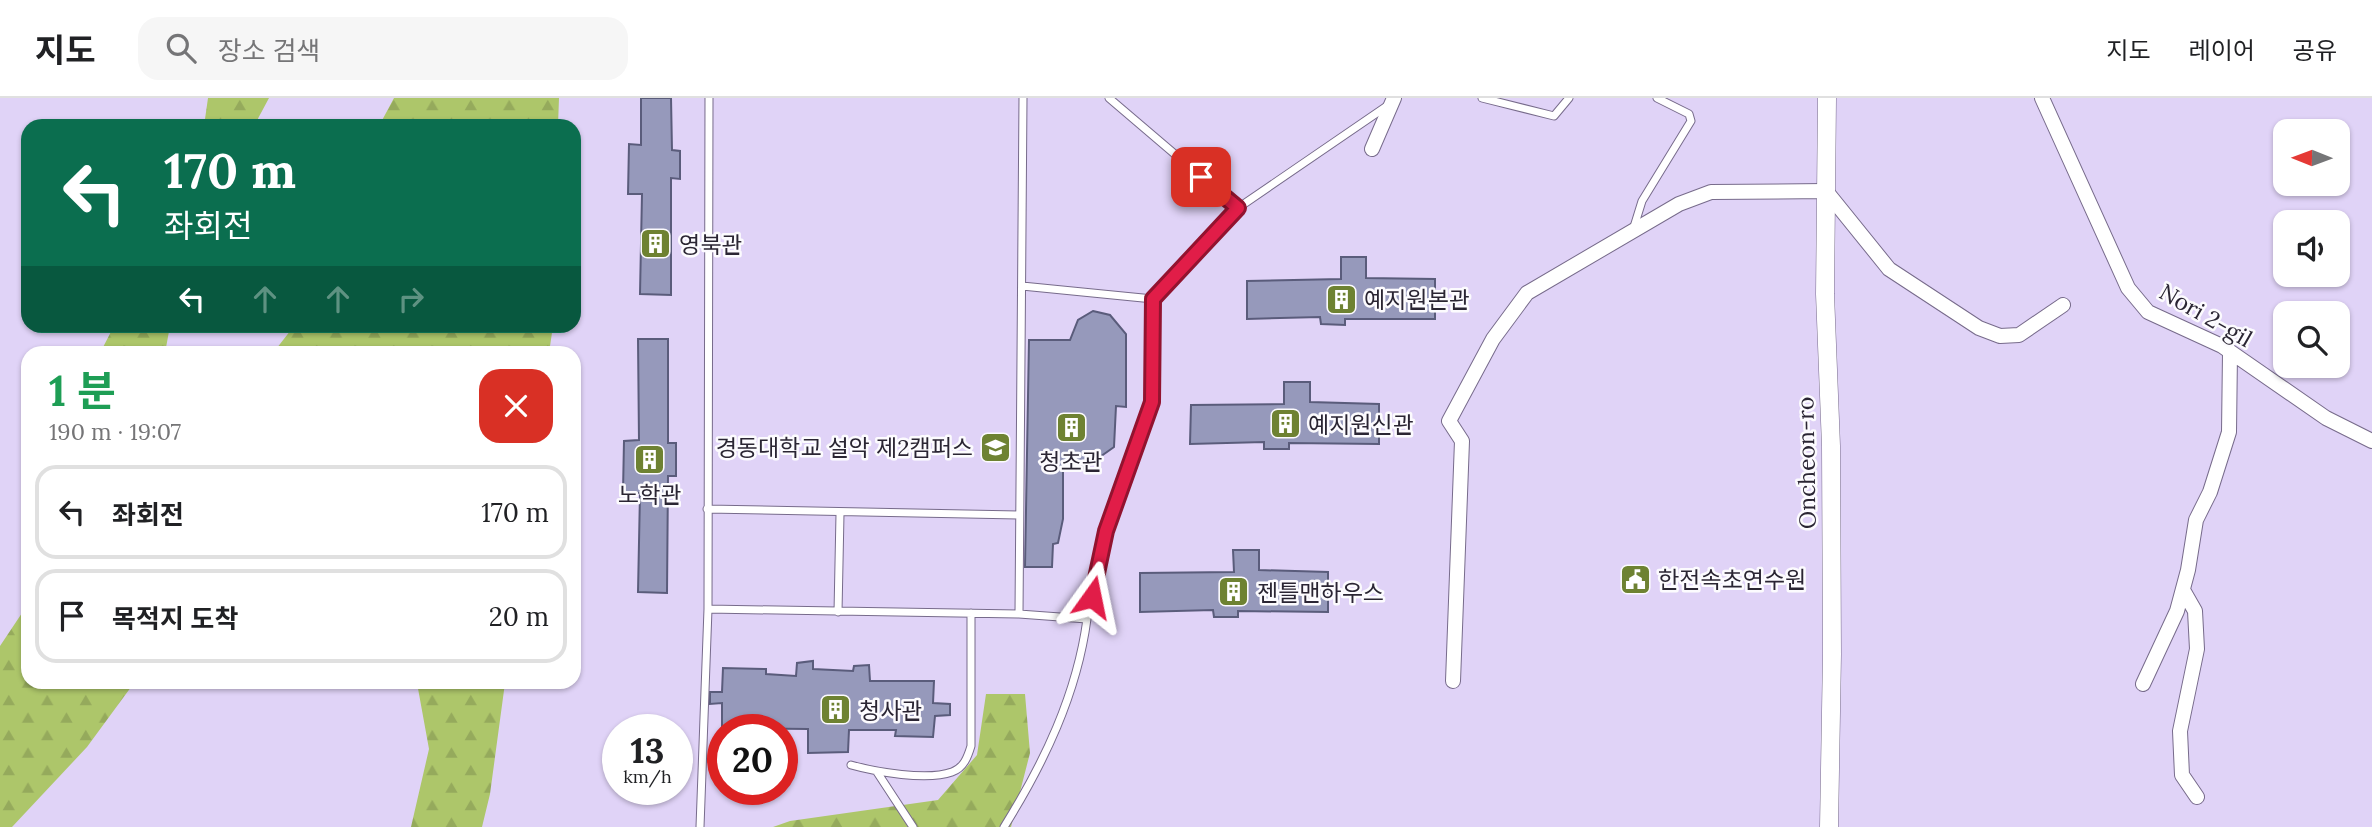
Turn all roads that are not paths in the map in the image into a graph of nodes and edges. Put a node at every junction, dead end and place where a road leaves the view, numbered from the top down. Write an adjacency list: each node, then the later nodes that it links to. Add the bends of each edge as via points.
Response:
1 (709, 98): 19 (lane)
2 (1023, 98): 14 (lane)
3 (1109, 98): 12 (lane)
4 (1482, 98): 5 (lane, via 1554,116)
5 (1569, 98)
6 (1657, 98): 13 (lane, via 1689,114 1691,121 1642,201)
7 (1827, 98): 11 (street, Oncheon-ro)
8 (2042, 98): 17 (street, Nori 2-gil, via 2129,288 2148,312)
9 (1392, 101): 10 (street); 12 (lane)
10 (1372, 149)
11 (1826, 191): 13 (street, via 1711,192 1679,204); 16 (street, via 1889,269 1979,328 2000,336 2019,335); 36 (street, Oncheon-ro, via 1831,474)
12 (1238, 208): 15 (lane)
13 (1633, 232): 28 (street, via 1527,293 1493,339 1449,421 1462,441)
14 (1022, 286): 15 (lane); 21 (lane)
15 (1153, 299): 27 (lane, via 1152,402 1106,531)
16 (2063, 306)
17 (2230, 353): 18 (street, Nori 2-gil, via 2326,418); 22 (street, via 2229,432 2196,520)
18 (2372, 441)
19 (708, 509): 20 (lane); 23 (lane)
20 (840, 514): 21 (lane); 24 (lane)
21 (1019, 515): 26 (lane)
22 (2183, 590): 29 (street, via 2178,611); 32 (street, via 2195,611 2197,649 2180,731 2182,775)
23 (708, 609): 24 (lane); 33 (lane)
24 (838, 612): 25 (lane)
25 (971, 613): 26 (lane); 31 (lane, via 968,759 955,771 941,774)
26 (1019, 614): 27 (lane)
27 (1087, 619): 35 (lane, via 1082,658 1068,701 1045,756)
28 (1453, 681)
29 (2143, 684)
30 (851, 765): 31 (lane)
31 (877, 772): 34 (lane)
32 (2197, 797)
33 (700, 827)
34 (913, 827)
35 (1004, 827)
36 (1829, 827)

